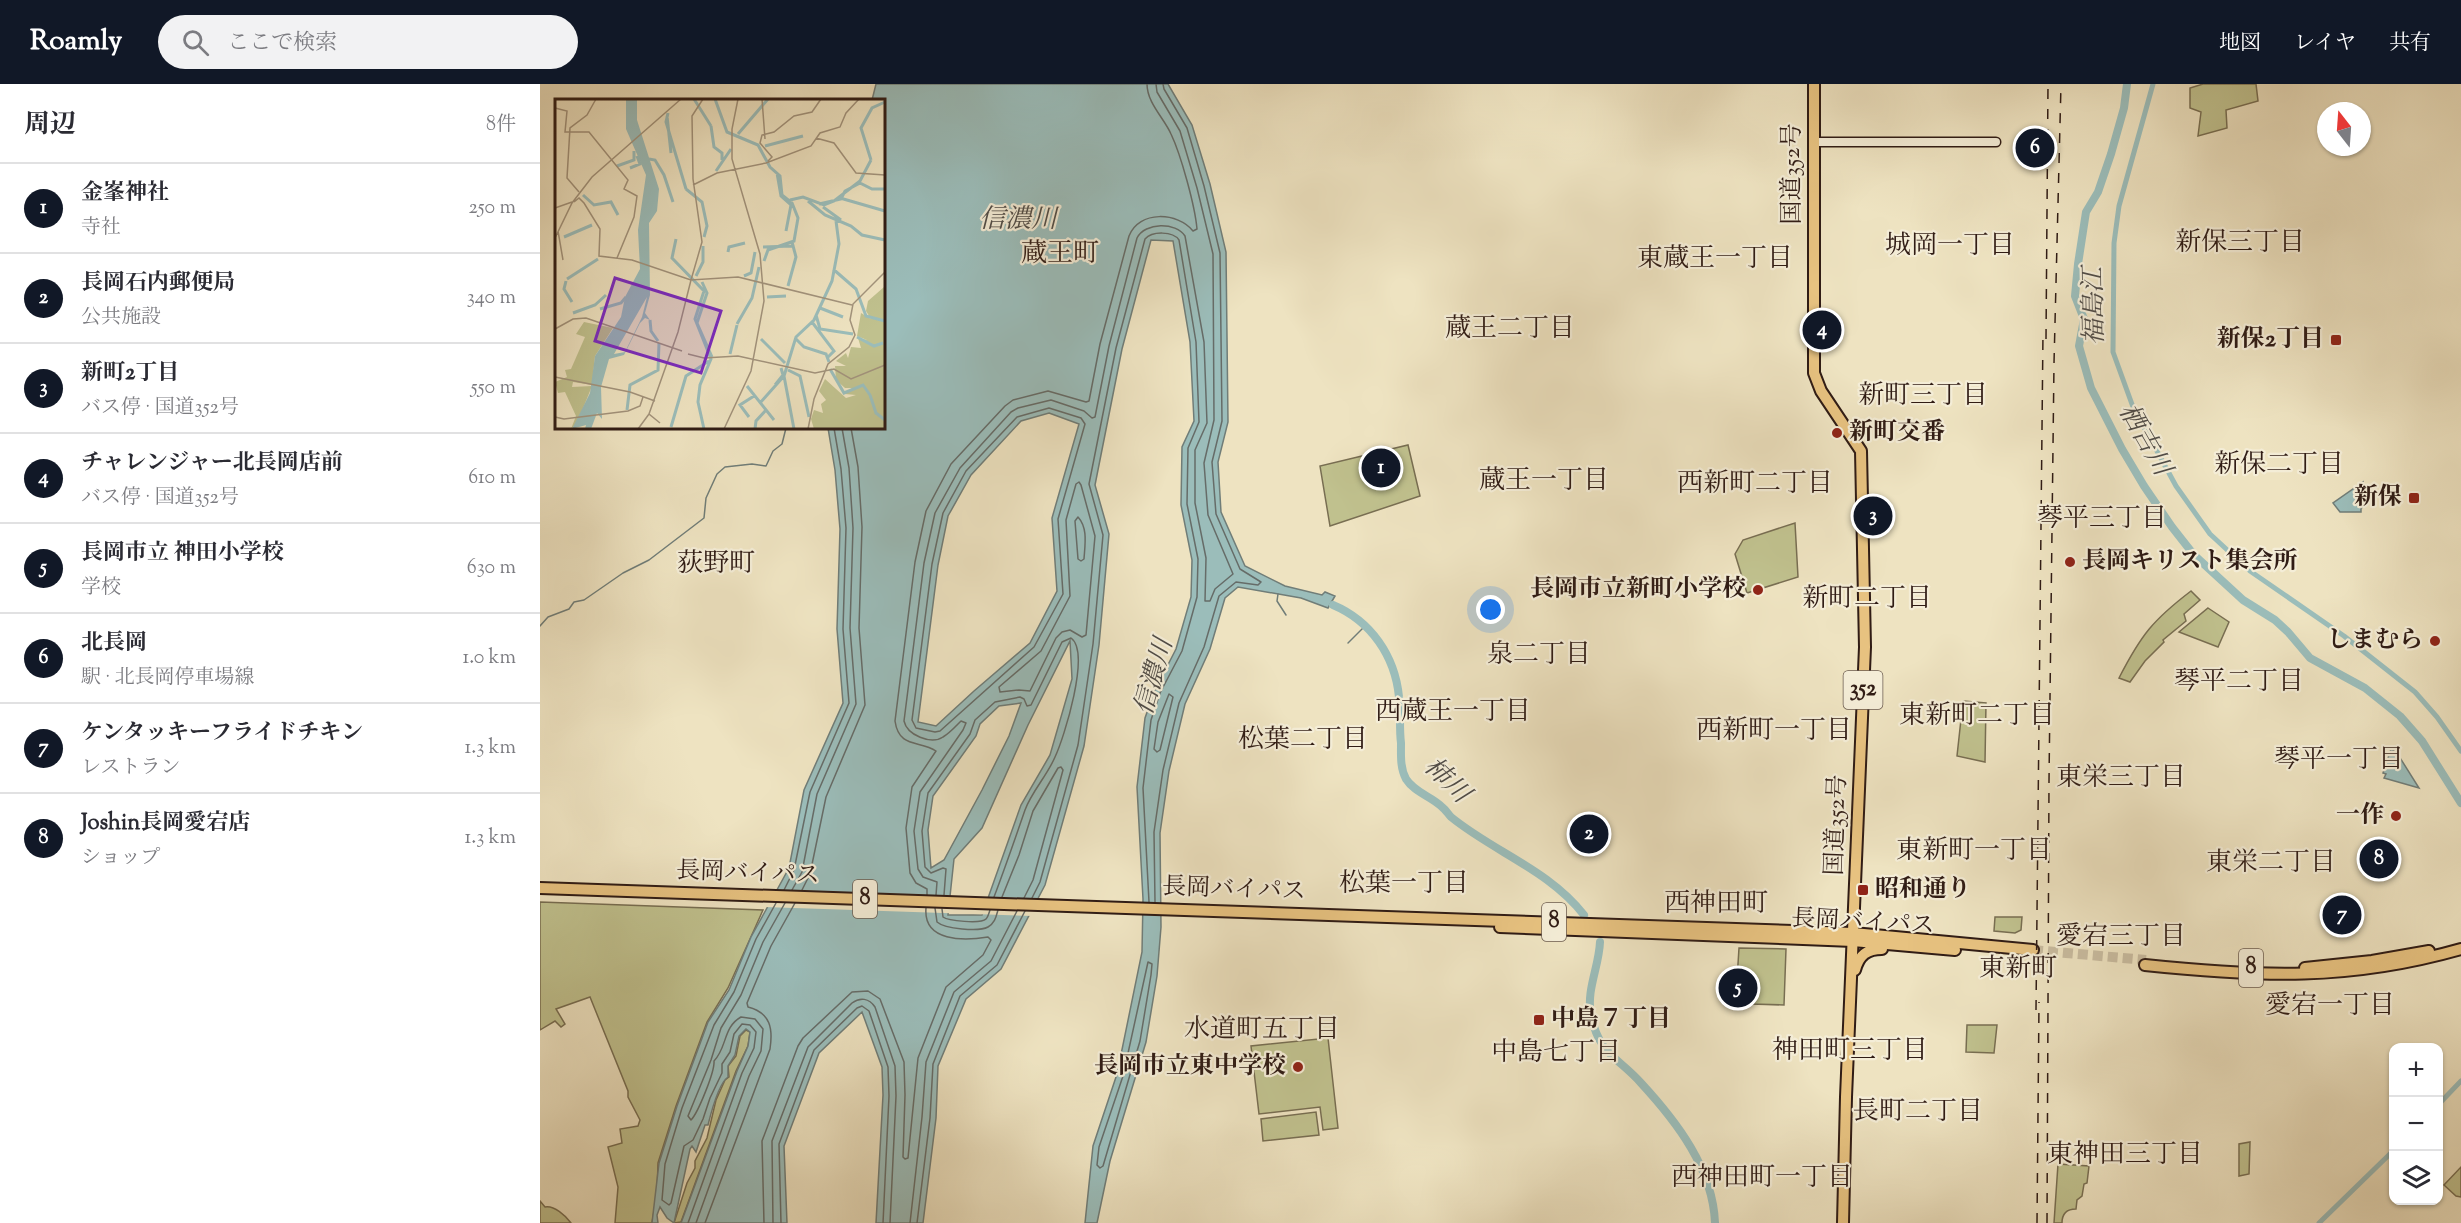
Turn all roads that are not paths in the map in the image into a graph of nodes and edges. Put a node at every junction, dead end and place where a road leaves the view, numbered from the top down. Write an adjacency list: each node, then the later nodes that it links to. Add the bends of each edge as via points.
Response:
1 (1814, 84): 2 (highway, 国道352号 / 352)
2 (1814, 142): 3 (main road); 7 (highway, 国道352号 / 352, via 1814,373 1821,391 1861,451 1865,647)
3 (1996, 142)
4 (540, 888): 6 (highway, 長岡バイパス / 8)
5 (540, 895): 6 (highway, 長岡バイパス / 8)
6 (1190, 913): 7 (highway, 長岡バイパス / 8)
7 (1853, 937): 9 (highway, 長岡バイパス / 8); 9 (highway, 長岡バイパス / 8, via 2033,953); 11 (highway, 国道352号)
8 (2461, 941): 10 (highway, 8, via 2406,955 2310,968 2145,963 2236,974 2317,975 2392,966)
9 (1912, 946): 11 (highway, via 1866,952)
10 (2461, 949)
11 (1851, 982): 12 (highway, 国道352号)
12 (1843, 1223)

